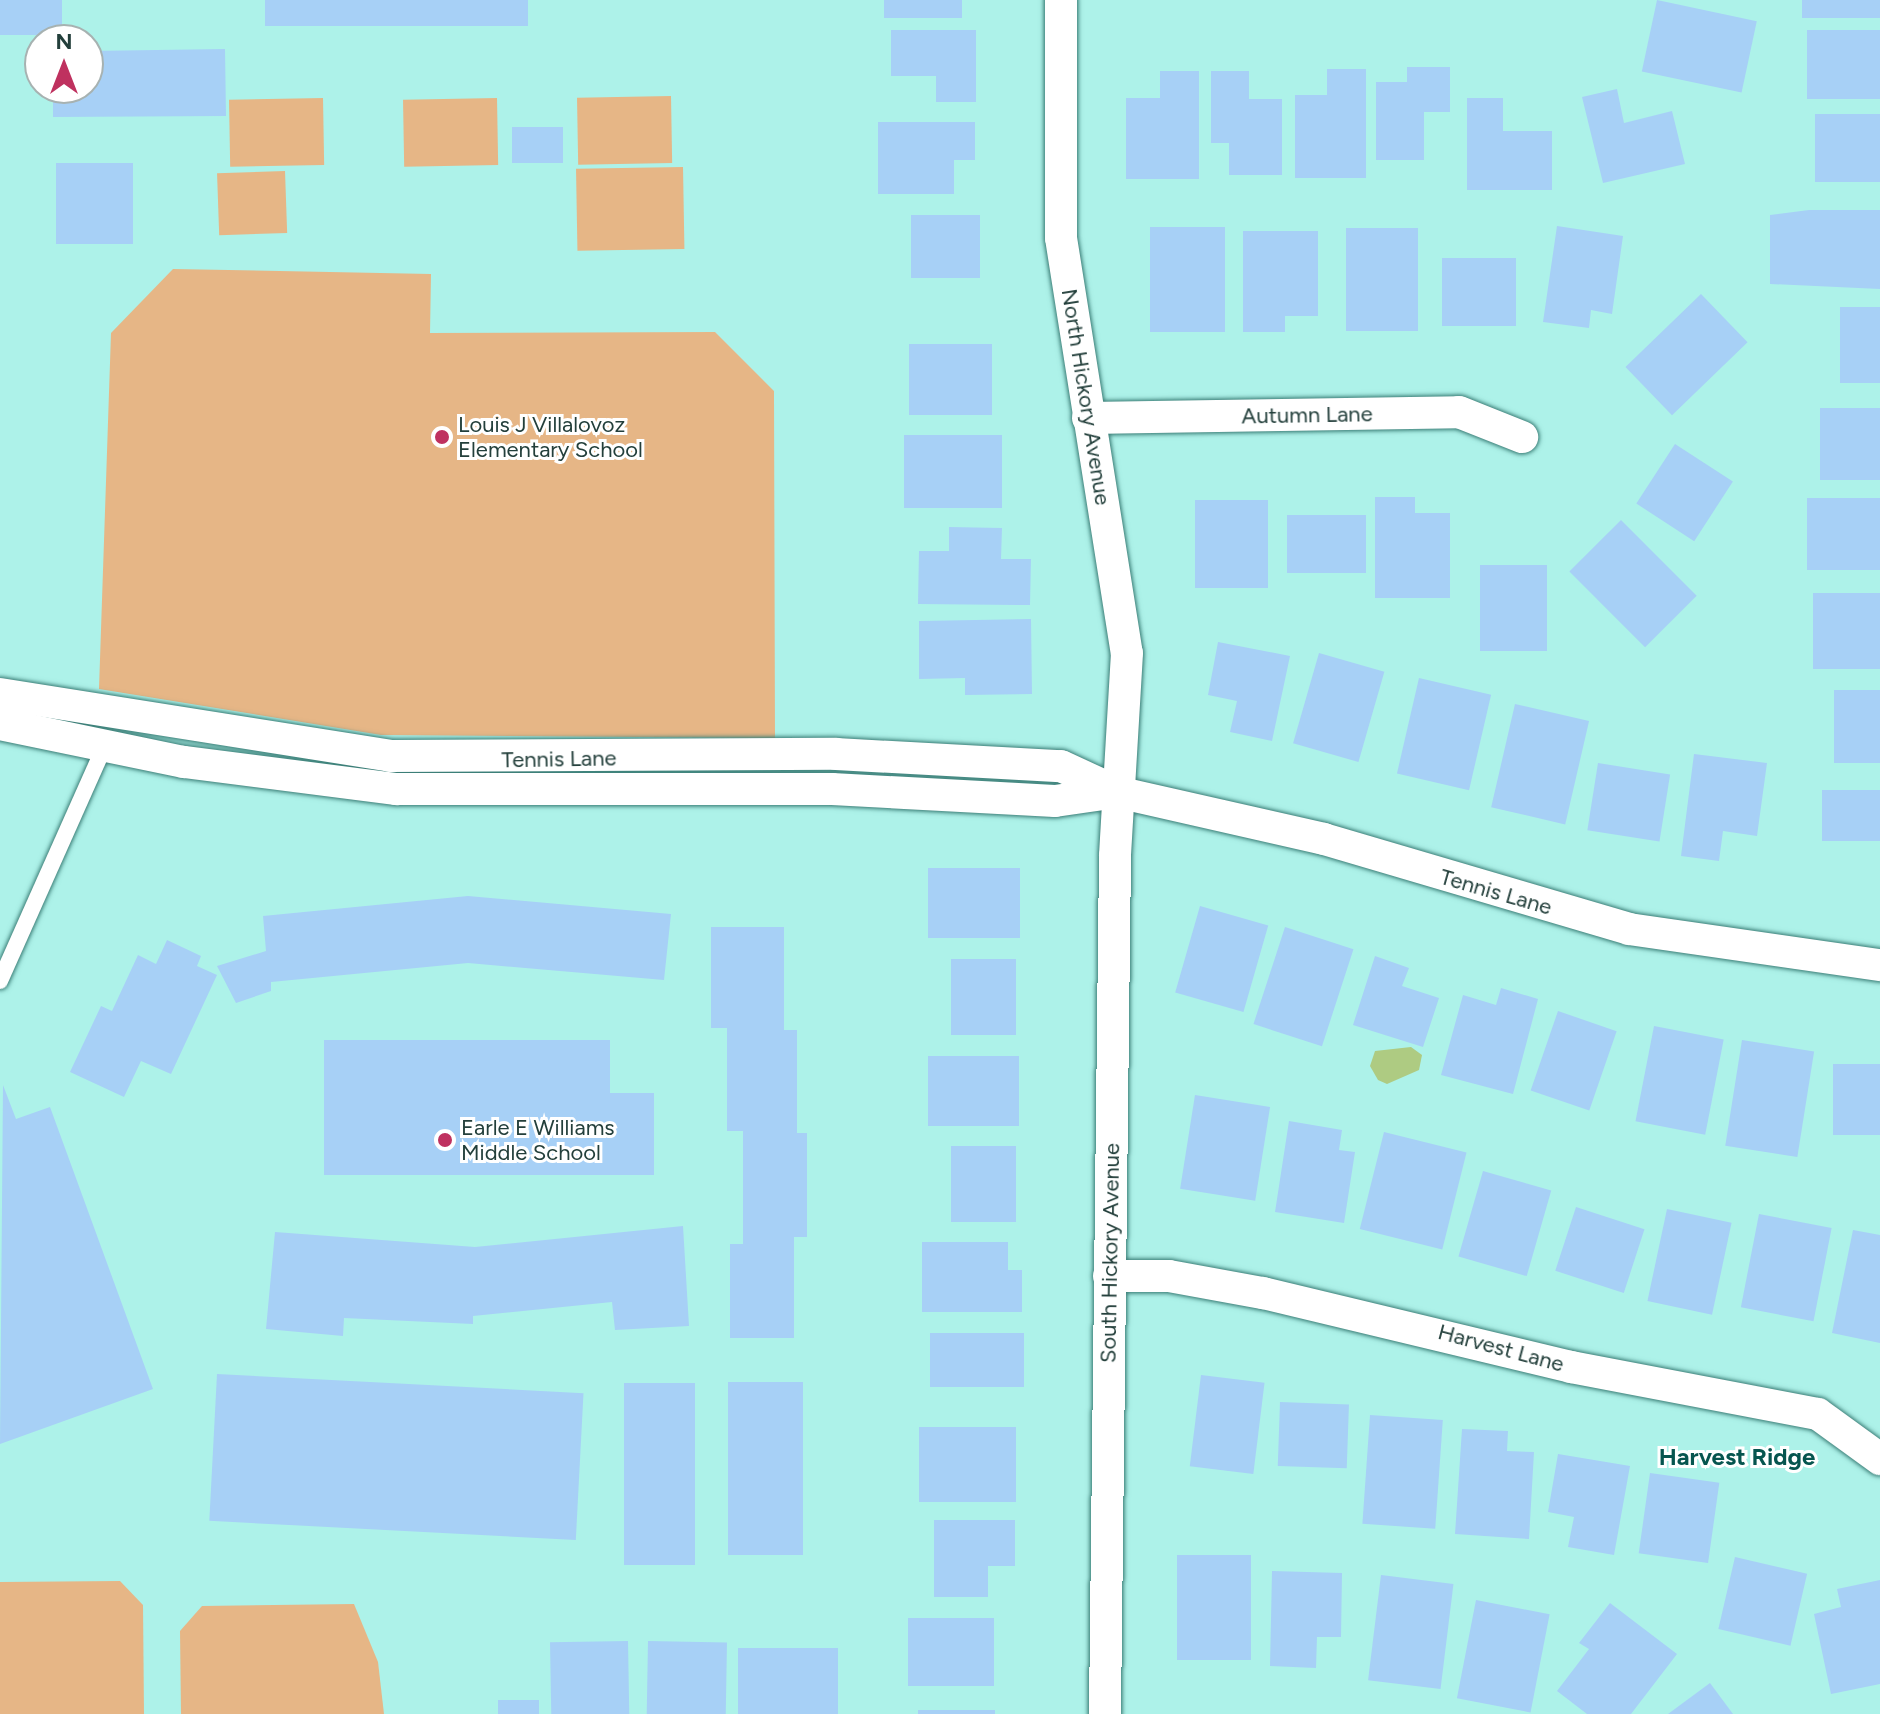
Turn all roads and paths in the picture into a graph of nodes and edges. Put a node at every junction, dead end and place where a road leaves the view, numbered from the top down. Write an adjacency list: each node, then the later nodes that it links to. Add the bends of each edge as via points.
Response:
1 (1061, 0): 2 (street, North Hickory Avenue, via 1061,238)
2 (1088, 418): 3 (street, Autumn Lane, via 1459,412); 7 (street, North Hickory Avenue, via 1127,653)
3 (1522, 437)
4 (0, 694): 7 (street, Tennis Lane, via 390,756 951,758 1061,766)
5 (0, 724): 6 (street, Tennis Lane)
6 (105, 745): 7 (street, Tennis Lane, via 292,779 396,789 832,789 1055,801); 9 (lane)
7 (1117, 792): 8 (street, Tennis Lane, via 1294,831 1629,929 1757,953); 10 (street, South Hickory Avenue)
8 (1880, 965)
9 (0, 981)
10 (1109, 1276): 11 (street, Harvest Lane, via 1169,1276 1263,1293 1571,1367 1818,1414); 12 (street, South Hickory Avenue)
11 (1880, 1459)
12 (1105, 1714)

